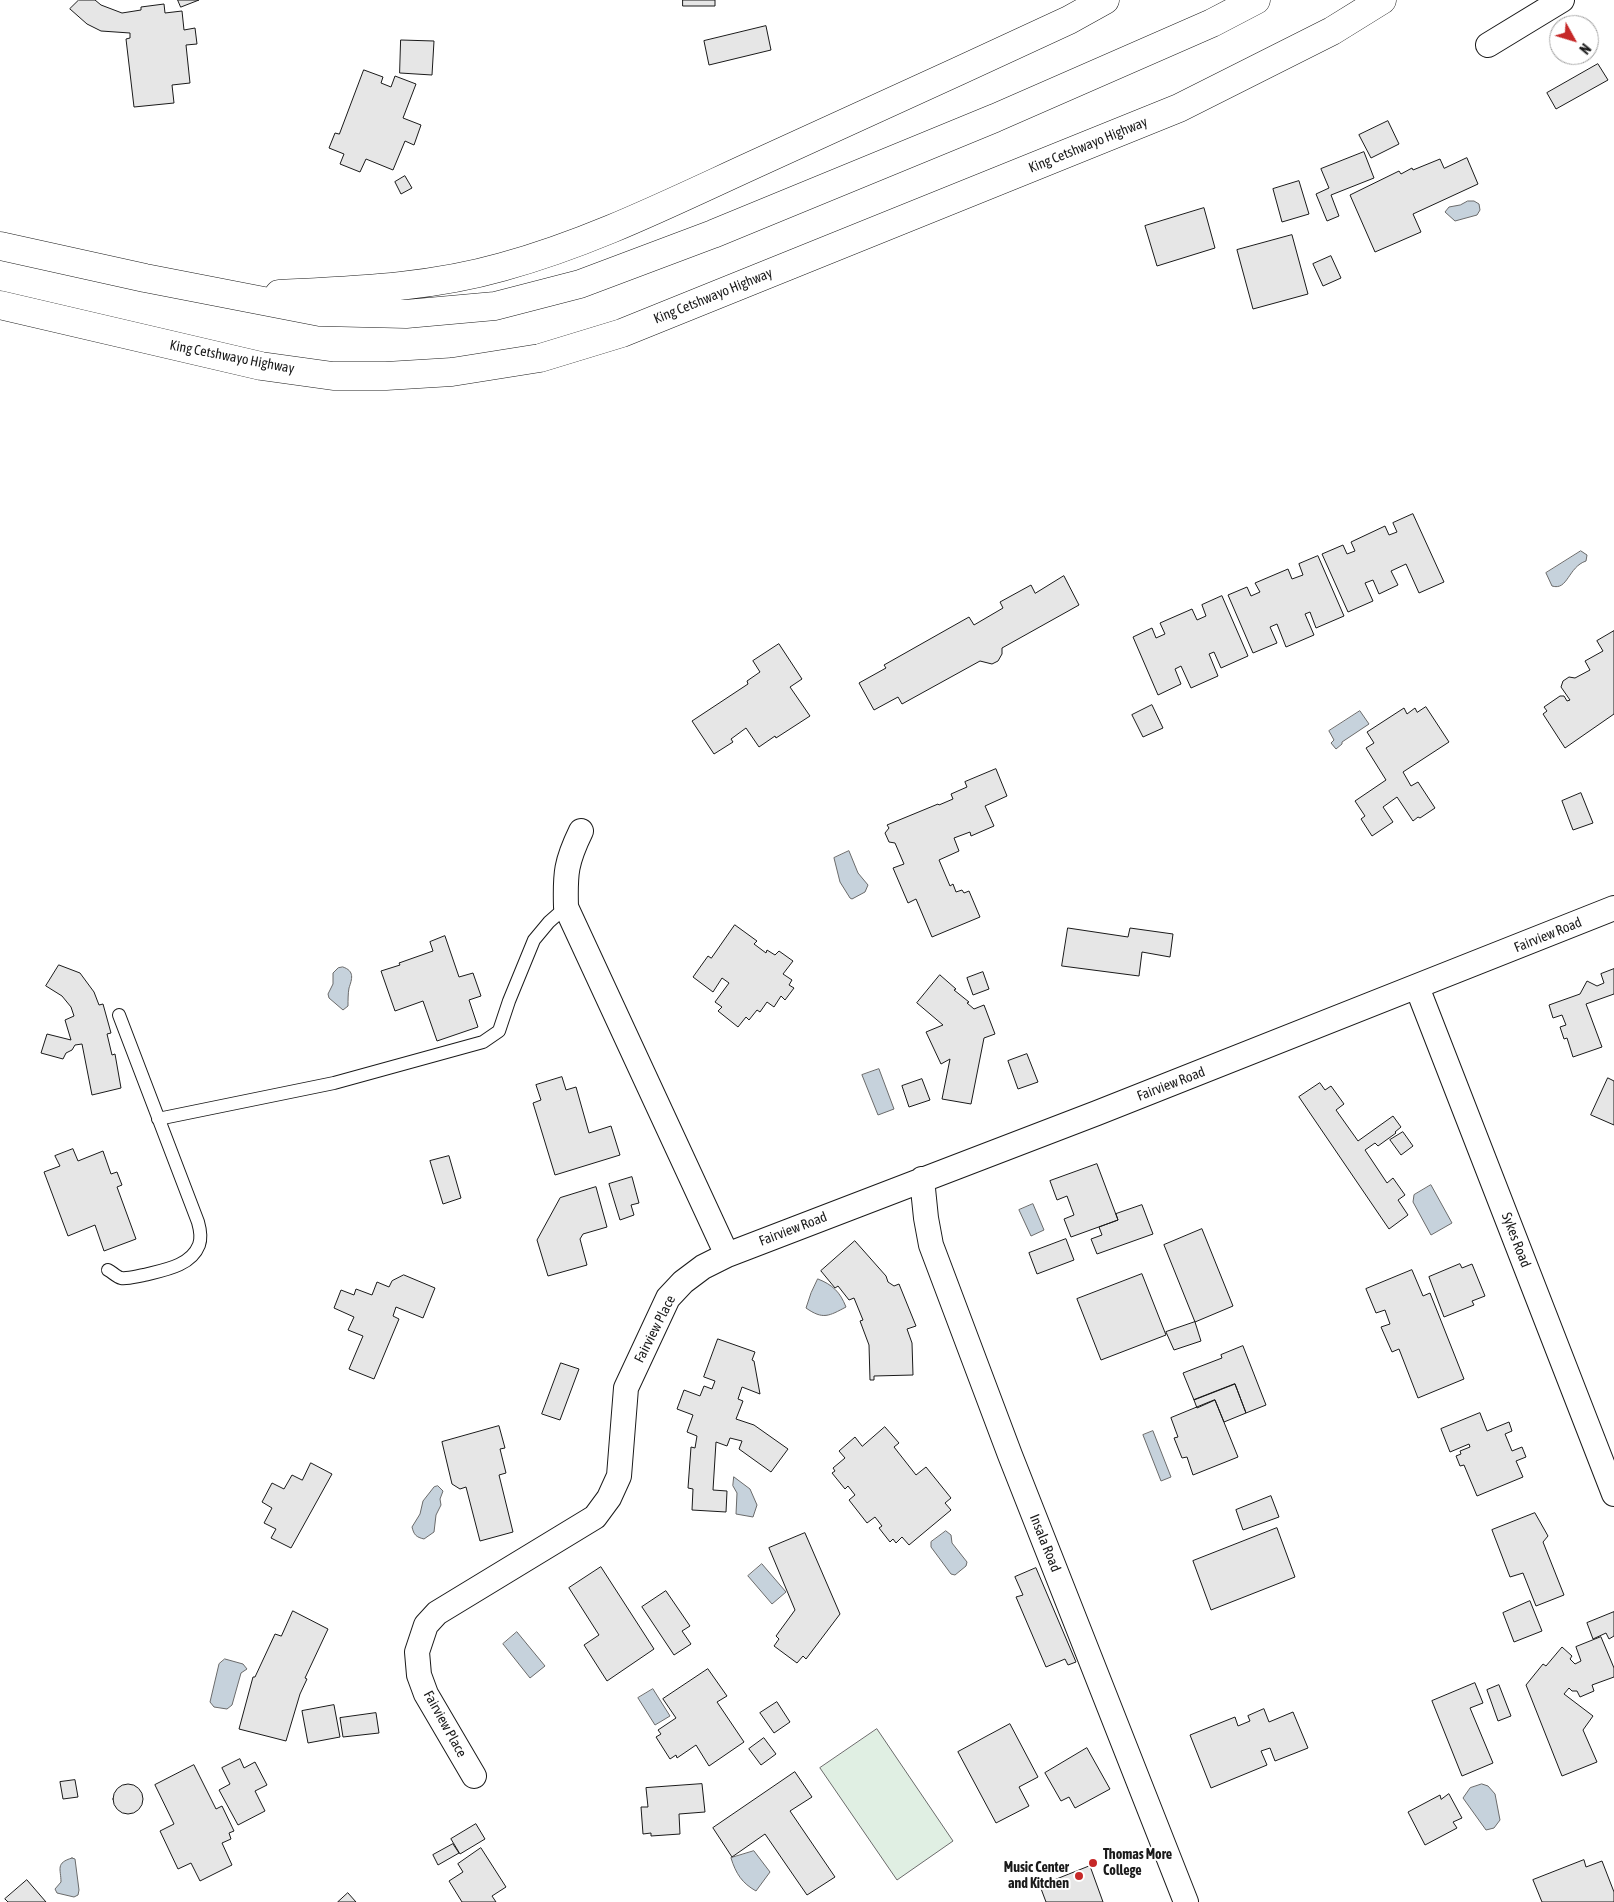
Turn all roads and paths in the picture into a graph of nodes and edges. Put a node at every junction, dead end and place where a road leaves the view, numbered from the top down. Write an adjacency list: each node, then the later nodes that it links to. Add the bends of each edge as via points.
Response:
1 (1105, 0): 7 (highway, via 1069,20 636,220 551,252 500,268 398,287)
2 (1256, 0): 7 (highway, via 1212,23 994,118 713,234 580,284 495,306 406,314 320,312)
3 (1382, 0): 8 (highway, King Cetshwayo Highway, via 1332,31 1179,108 622,334 540,358 452,372 334,376 261,366)
4 (1562, 0): 5 (street)
5 (1488, 45)
6 (0, 246): 7 (highway)
7 (240, 296)
8 (0, 305)
9 (581, 831): 10 (street, via 569,856 565,877)
10 (566, 907): 14 (lane, via 534,940 499,1031 483,1042 334,1083); 16 (street)
11 (1614, 908): 12 (street, Fairview Road)
12 (1417, 987): 15 (street, Fairview Road); 18 (street, Sykes Road)
13 (119, 1015): 14 (lane)
14 (158, 1119): 17 (lane, via 198,1222 200,1244 189,1259 163,1271 121,1278)
15 (922, 1179): 16 (street, Fairview Road); 20 (street, Insala Road, via 933,1251)
16 (727, 1255): 19 (street, Fairview Place, via 703,1267 668,1298 626,1388 620,1476 596,1516 438,1613 426,1624 417,1652 419,1674 426,1694)
17 (108, 1270)
18 (1614, 1494)
19 (474, 1776)
20 (1186, 1902)

